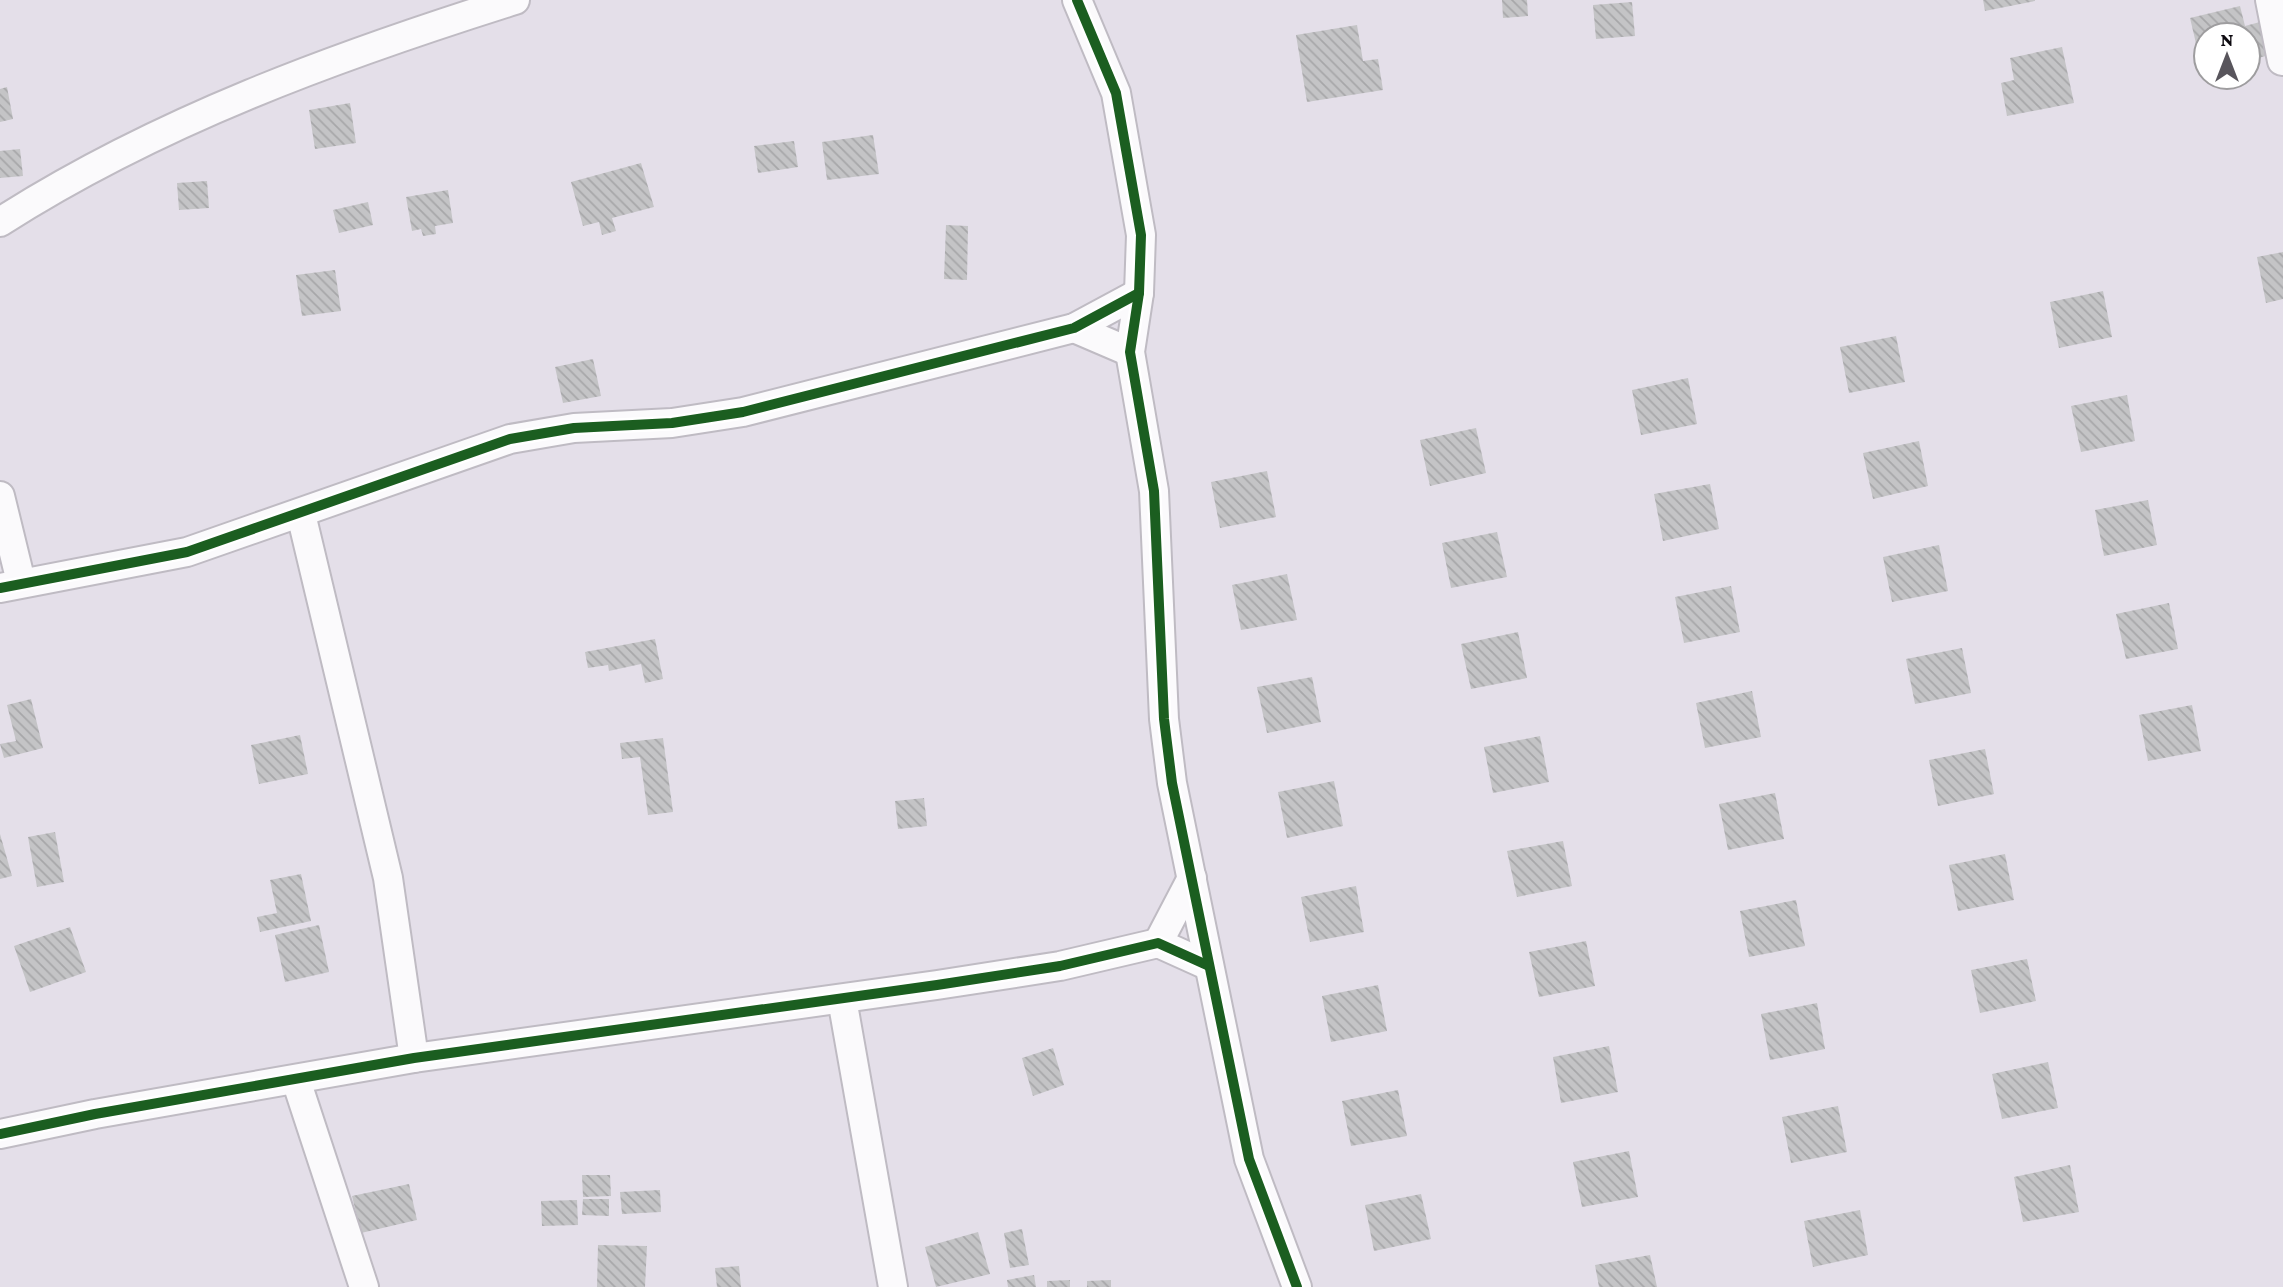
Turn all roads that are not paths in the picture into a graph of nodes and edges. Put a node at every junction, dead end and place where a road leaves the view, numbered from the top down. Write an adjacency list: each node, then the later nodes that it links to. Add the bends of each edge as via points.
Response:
1 (515, 0): 5 (street, via 384,41 226,104 145,142)
2 (1077, 0): 6 (street, via 1116,93 1141,235)
3 (2270, 0): 4 (street)
4 (2282, 61)
5 (0, 222)
6 (1139, 293): 7 (street); 8 (street)
7 (1074, 328): 8 (street); 10 (street, via 743,412 672,423 574,428 510,439)
8 (1130, 352): 12 (street, via 1154,491 1164,719)
9 (0, 496): 11 (street)
10 (301, 514): 11 (street, via 187,552); 16 (street, via 388,878)
11 (10, 585)
12 (1192, 878): 13 (street); 14 (street)
13 (1158, 943): 14 (street); 15 (street, via 1060,966)
14 (1209, 966): 21 (street, via 1249,1159)
15 (842, 999): 16 (street); 20 (street)
16 (414, 1058): 17 (street)
17 (296, 1080): 18 (street); 19 (street)
18 (0, 1134)
19 (364, 1287)
20 (892, 1287)
21 (1297, 1287)

